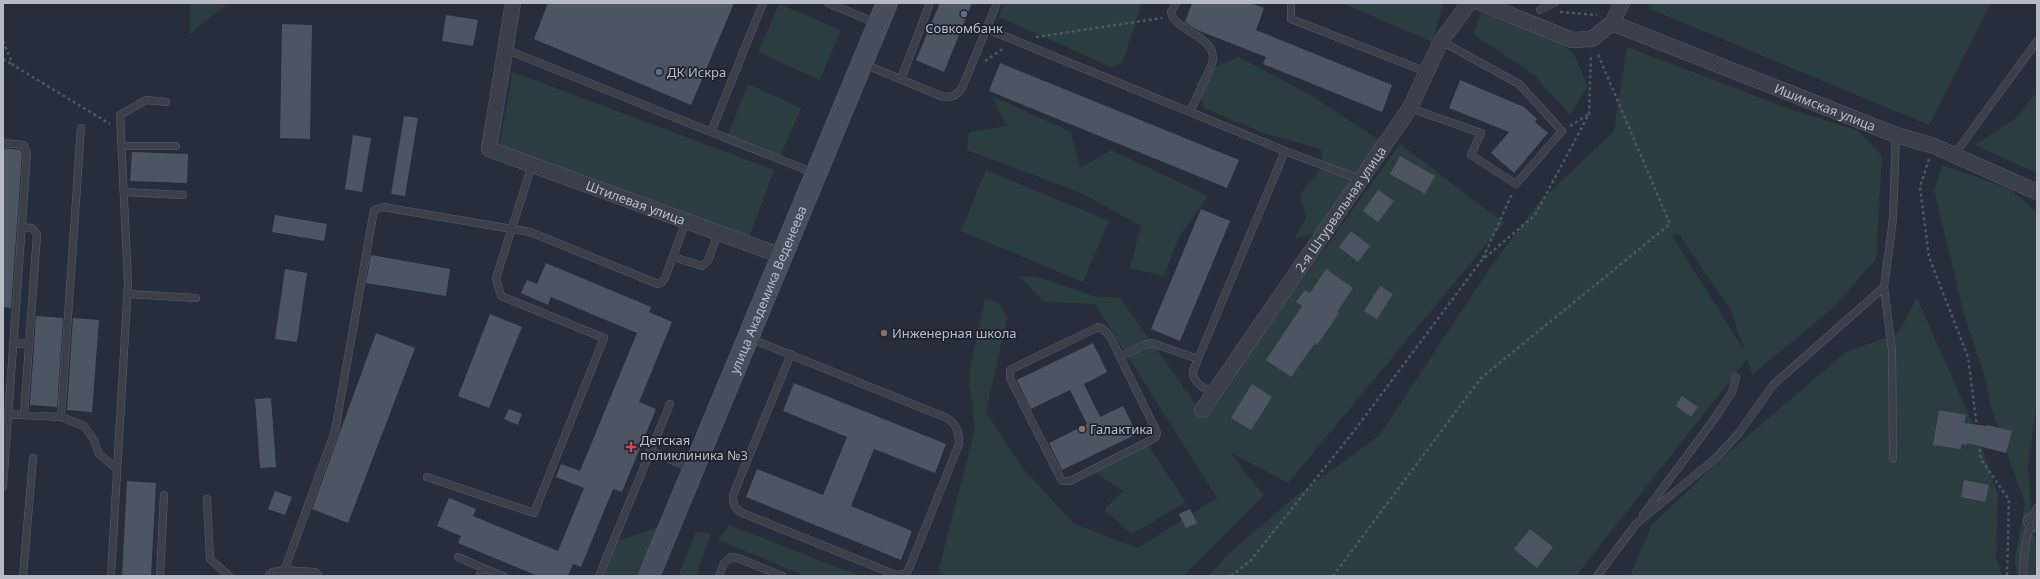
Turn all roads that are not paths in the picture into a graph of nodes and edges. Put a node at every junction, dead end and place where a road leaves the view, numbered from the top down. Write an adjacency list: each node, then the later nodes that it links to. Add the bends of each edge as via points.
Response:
1 (513, 3): 18 (street)
2 (763, 3): 26 (lane)
3 (828, 3): 14 (lane)
4 (887, 3): 14 (street, улица Академика Веденеева)
5 (930, 3): 21 (lane)
6 (997, 3): 15 (lane)
7 (1176, 3): 24 (lane, via 1172,12 1174,20 1205,42 1211,50 1213,60)
8 (1290, 3): 20 (lane, via 1291,19)
9 (1469, 3): 16 (street, 2-я Штурвальная улица)
10 (1481, 3): 13 (street, via 1572,40 1592,39)
11 (1554, 3): 12 (lane)
12 (1540, 10)
13 (1617, 13): 27 (street, Ишимская улица)
14 (878, 24): 19 (street, улица Академика Веденеева)
15 (987, 28): 21 (lane, via 957,95 950,98 941,96); 24 (lane)
16 (1441, 41): 20 (street, 2-я Штурвальная улица); 23 (lane, via 1519,84 1562,131 1516,184 1471,155 1481,133)
17 (2037, 41): 32 (lane)
18 (505, 49): 26 (lane); 33 (street, Штилевая улица, via 489,149)
19 (862, 63): 21 (lane); 34 (street, улица Академика Веденеева)
20 (1428, 72): 23 (street, 2-я Штурвальная улица)
21 (901, 80)
22 (166, 102): 29 (lane, via 146,100 120,115)
23 (1410, 108): 35 (street, 2-я Штурвальная улица)
24 (1190, 112): 31 (lane)
25 (81, 128): 60 (lane)
26 (712, 132): 34 (lane)
27 (1896, 135): 32 (street, Ишимская улица); 45 (lane, via 1893,219)
28 (3, 143): 40 (lane, via 20,144 26,148)
29 (122, 146): 30 (lane); 36 (lane)
30 (176, 146)
31 (1285, 151): 35 (lane); 53 (lane)
32 (1954, 155): 37 (street, Ишимская улица)
33 (532, 165): 39 (street, Штилевая улица); 41 (lane)
34 (816, 174): 43 (street, улица Академика Веденеева)
35 (1362, 180): 55 (street, 2-я Штурвальная улица)
36 (124, 192): 38 (lane); 46 (lane)
37 (2037, 192)
38 (183, 195)
39 (686, 221): 42 (street, Штилевая улица); 44 (lane)
40 (22, 228): 49 (lane); 50 (lane, via 32,228 37,234)
41 (512, 229): 44 (lane, via 530,232 658,284 665,278); 66 (lane, via 496,278 501,296 604,338 534,513); 74 (lane, via 383,207 374,210 335,431)
42 (718, 233): 43 (street, Штилевая улица); 44 (lane, via 708,261 702,266)
43 (782, 256): 48 (street, улица Академика Веденеева)
44 (673, 257)
45 (1884, 287): 63 (lane, via 1892,350); 71 (lane, via 1773,385 1739,433 1716,458)
46 (128, 294): 47 (lane); 64 (lane)
47 (196, 298)
48 (748, 337): 51 (lane); 65 (street, улица Академика Веденеева)
49 (13, 343): 50 (lane); 58 (lane)
50 (29, 344): 59 (lane)
51 (791, 354): 51 (lane, via 955,423 959,433 959,444 908,571 904,574 896,575 740,512 736,508 734,495)
52 (1120, 357): 52 (lane, via 1104,328 1098,327 1010,370 1010,378 1062,481 1070,481 1155,438 1155,428); 53 (lane, via 1152,343)
53 (1198, 359): 55 (lane, via 1193,371 1194,379)
54 (1736, 377): 71 (lane, via 1732,392 1715,418)
55 (1213, 394): 57 (street, 2-я Штурвальная улица)
56 (670, 404): 61 (lane)
57 (1202, 410)
58 (6, 414): 59 (lane); 67 (lane)
59 (24, 415): 60 (lane)
60 (61, 417): 64 (lane, via 84,426 94,440 99,454)
61 (650, 451): 65 (lane); 82 (lane)
62 (33, 458): 75 (lane)
63 (1893, 458)
64 (117, 469): 76 (lane)
65 (693, 469): 83 (street, улица Академика Веденеева)
66 (427, 477)
67 (3, 486)
68 (164, 495): 77 (lane)
69 (206, 499): 78 (lane, via 210,559)
70 (2035, 518): 87 (lane, via 2023,562)
71 (1636, 524): 86 (lane)
72 (458, 557): 73 (lane)
73 (483, 568): 80 (lane); 81 (lane)
74 (278, 575): 79 (street)
75 (23, 576)
76 (111, 576)
77 (160, 576)
78 (229, 576)
79 (314, 576)
80 (479, 576)
81 (503, 576)
82 (599, 576)
83 (649, 576)
84 (719, 576): 85 (lane, via 724,563 731,557)
85 (782, 576)
86 (1598, 576)
87 (2023, 576)

